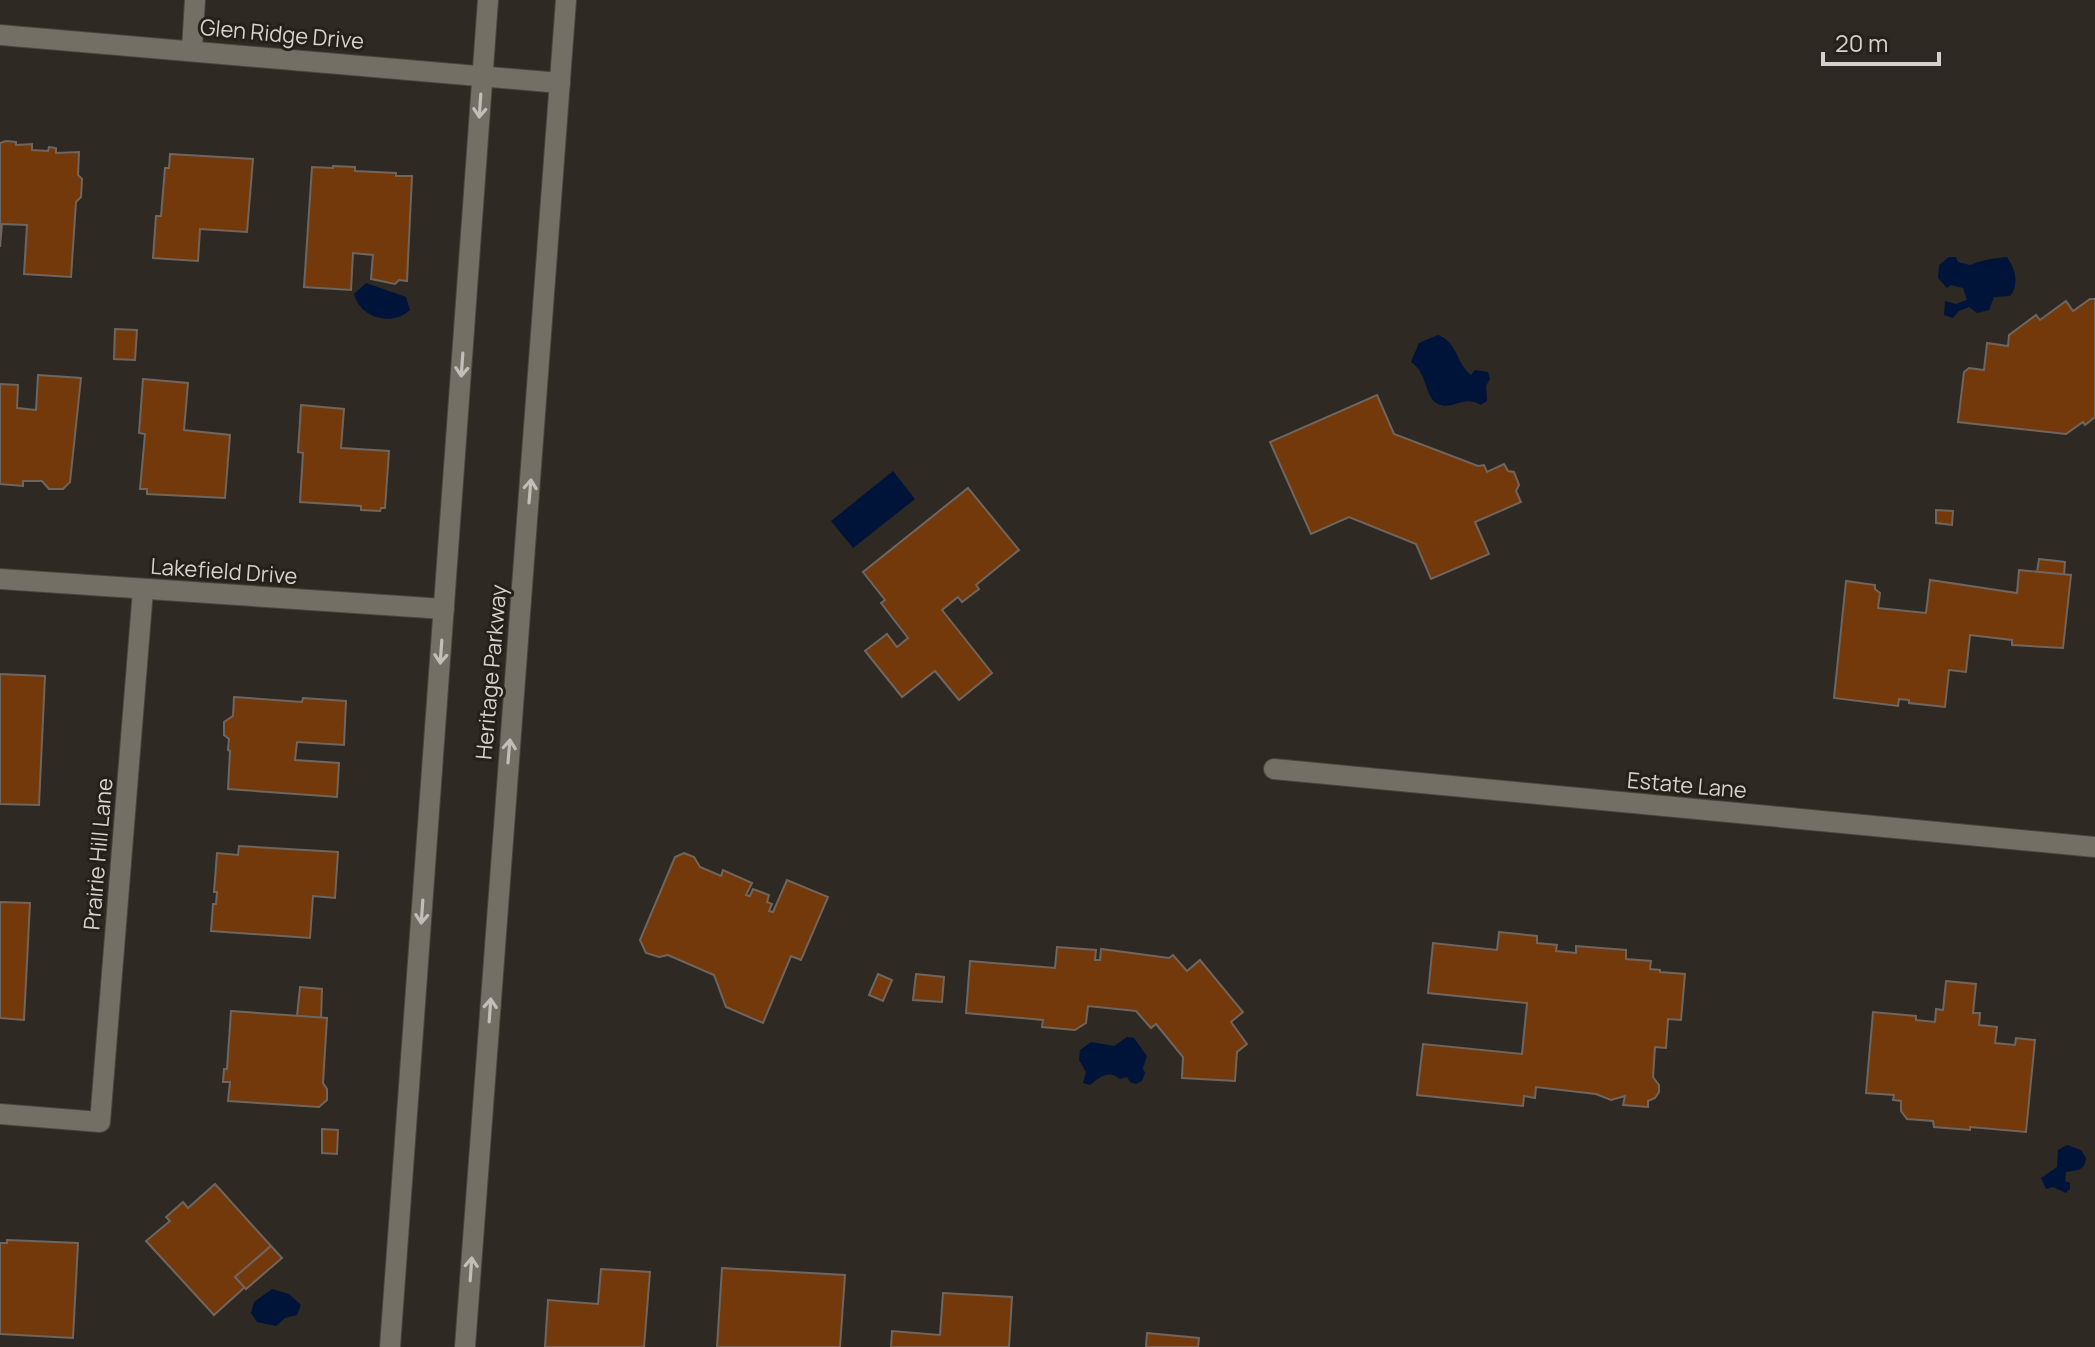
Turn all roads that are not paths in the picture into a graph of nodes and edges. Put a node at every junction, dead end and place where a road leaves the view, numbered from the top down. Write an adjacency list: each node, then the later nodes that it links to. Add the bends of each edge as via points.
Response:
1 (195, 0): 5 (main road)
2 (488, 0): 6 (main road)
3 (566, 0): 7 (main road, Heritage Parkway)
4 (0, 35): 5 (main road, Glen Ridge Drive)
5 (192, 49): 6 (main road, Glen Ridge Drive)
6 (482, 74): 7 (main road, Glen Ridge Drive); 10 (main road, one-way to 10)
7 (560, 83): 15 (main road, Heritage Parkway, one-way to 7)
8 (0, 579): 9 (main road, Lakefield Drive)
9 (143, 590): 10 (main road, Lakefield Drive); 13 (main road, Prairie Hill Lane, via 100,1122)
10 (444, 609): 14 (main road, one-way to 14)
11 (1274, 769): 12 (main road, Estate Lane)
12 (2095, 847)
13 (0, 1114)
14 (390, 1347)
15 (465, 1347)

